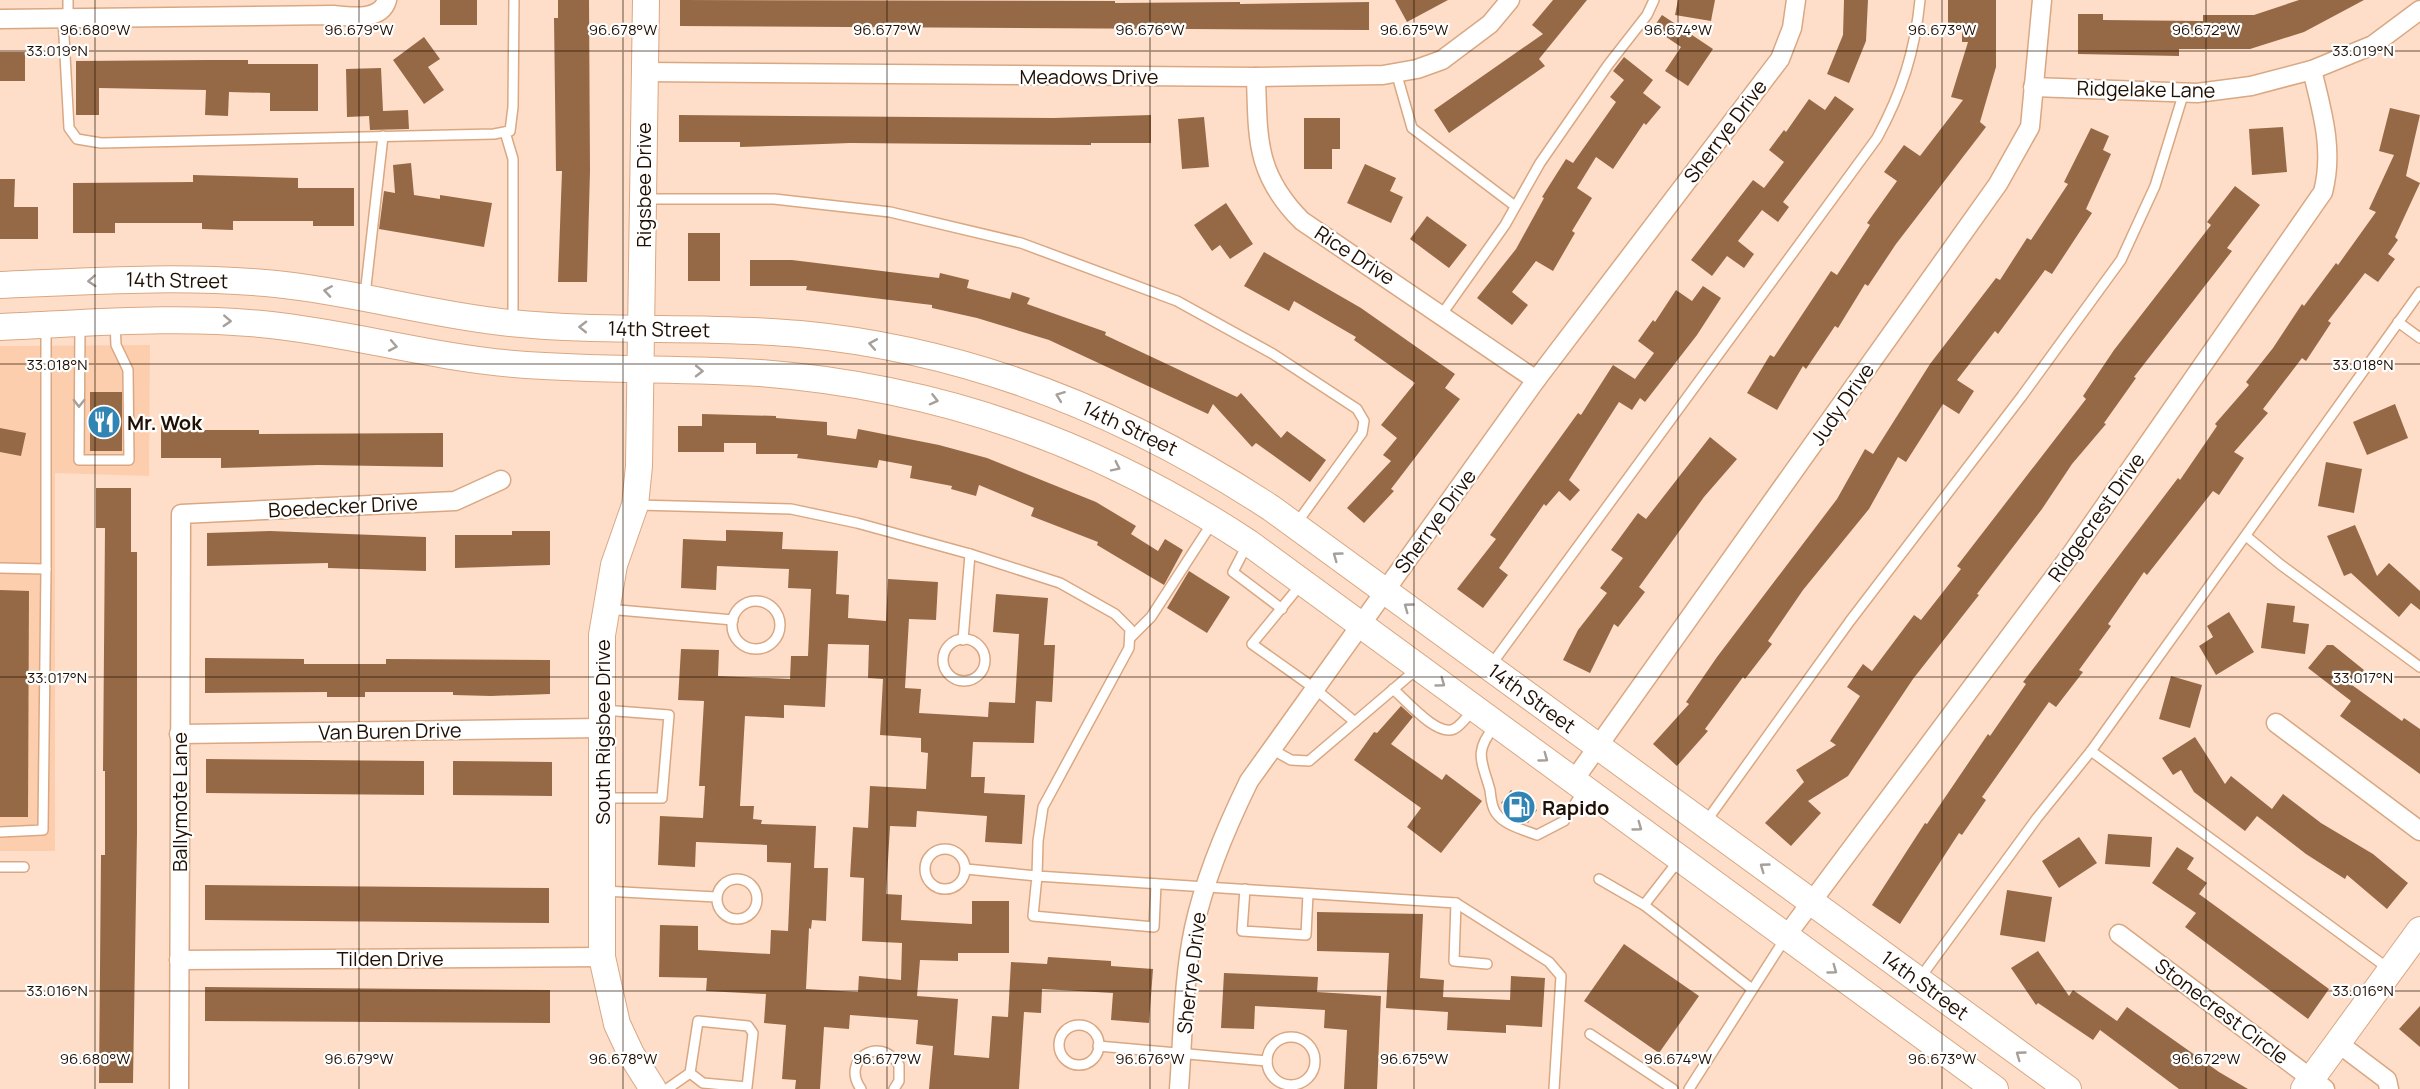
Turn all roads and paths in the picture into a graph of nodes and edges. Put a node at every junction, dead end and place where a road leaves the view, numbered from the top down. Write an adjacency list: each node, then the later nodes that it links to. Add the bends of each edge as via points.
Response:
1 (68, 0): 12 (lane)
2 (387, 0): 12 (street, via 386,6 374,14 356,18 334,15)
3 (514, 0): 19 (lane, via 513,107 510,131)
4 (646, 0): 14 (main road, Rigsbee Drive)
5 (1510, 0): 15 (street, Meadows Drive, via 1490,24 1442,60)
6 (1654, 0): 22 (lane, via 1540,163)
7 (1796, 0): 38 (street, Sherrye Drive, via 1792,28 1780,59)
8 (1920, 0): 58 (lane, via 1917,34 1898,99 1877,138)
9 (2042, 0): 17 (street, Judy Drive)
10 (2420, 10): 13 (street, Ridgelake Lane, via 2373,45)
11 (0, 19): 12 (street)
12 (66, 20): 20 (lane, via 69,128 77,139 101,143)
13 (2312, 70): 18 (street, Ridgelake Lane, via 2251,87); 88 (street, Ridgecrest Drive, via 2326,127 2329,170 2323,192 2072,553)
14 (643, 72): 16 (street, Meadows Drive); 21 (main road, Rigsbee Drive)
15 (1396, 72): 16 (street, Meadows Drive); 22 (lane, via 1412,128)
16 (1256, 77): 27 (street, Rice Drive, via 1258,141 1266,173 1288,207)
17 (2033, 87): 18 (street, Ridgelake Lane); 68 (street, Judy Drive, via 2030,127 1998,184)
18 (2184, 92): 73 (lane, via 2155,186 2121,260 1850,621)
19 (505, 132): 20 (lane); 31 (lane, via 513,159)
20 (383, 136): 26 (lane)
21 (643, 199): 35 (main road, Rigsbee Drive); 43 (lane, via 774,199 890,212 1021,243 1177,301 1273,354 1357,409 1364,421 1362,434)
22 (1515, 206): 27 (lane)
23 (278, 284): 24 (main road, 14th Street, one-way to 24, via 174,278); 26 (main road, 14th Street, one-way to 23); 33 (main road)
24 (0, 285)
25 (2420, 292): 29 (lane)
26 (365, 298): 31 (main road, 14th Street)
27 (1442, 314): 38 (street, Rice Drive)
28 (115, 322): 30 (main road, 14th Street); 30 (lane, one-way to 28, via 79,460 129,460 128,370 116,345); 33 (main road, 14th Street, one-way to 33, via 210,320)
29 (2398, 322): 36 (lane); 44 (lane)
30 (80, 323): 32 (main road, 14th Street)
31 (513, 323): 35 (main road, 14th Street, one-way to 31)
32 (46, 325): 34 (main road, 14th Street); 48 (lane)
33 (273, 326): 37 (main road, 14th Street, one-way to 37, via 477,360)
34 (0, 327)
35 (642, 328): 37 (main road, Rigsbee Drive); 43 (main road, 14th Street, one-way to 35, via 1213,470 1153,437 1059,395 965,364 832,338)
36 (2420, 338)
37 (641, 369): 40 (main road, South Rigsbee Drive); 42 (main road, 14th Street, one-way to 42, via 816,379 950,404 1019,425 1086,452)
38 (1536, 380): 50 (street, Sherrye Drive)
39 (501, 480): 41 (street, Boedecker Drive, via 456,501)
40 (635, 505): 46 (lane, via 790,509); 51 (main road, South Rigsbee Drive, via 614,565)
41 (181, 514): 67 (street, Ballymote Lane)
42 (1214, 520): 45 (main road, 14th Street); 55 (lane, via 1151,617)
43 (1295, 525): 50 (main road, 14th Street, one-way to 43)
44 (2246, 536): 59 (lane); 70 (lane)
45 (1249, 543): 49 (main road, 14th Street); 52 (lane, via 1233,572)
46 (970, 554): 55 (lane, via 1060,583 1115,615 1130,629); 56 (lane)
47 (0, 568): 48 (lane)
48 (46, 569): 75 (lane, via 43,830)
49 (1303, 581): 52 (lane); 54 (main road, 14th Street)
50 (1385, 590): 54 (street, Sherrye Drive); 58 (main road, 14th Street, one-way to 50)
51 (605, 609): 53 (lane); 63 (main road, South Rigsbee Drive)
52 (1282, 609): 60 (lane, via 1252,644)
53 (732, 620): 53 (lane, via 748,602 765,603 778,613 781,629 767,647 752,650 734,636)
54 (1360, 624): 57 (main road, 14th Street); 60 (street, Sherrye Drive)
55 (1130, 638): 80 (lane, via 1129,648 1043,807)
56 (963, 640): 56 (lane, via 976,643 984,654 980,674 969,681 949,676 943,663 950,645)
57 (1419, 667): 61 (lane); 62 (main road, 14th Street, one-way to 62)
58 (1490, 667): 68 (main road, 14th Street)
59 (2420, 667)
60 (1314, 688): 64 (lane); 69 (street, Sherrye Drive)
61 (1393, 689): 62 (lane, via 1437,728 1449,731 1457,728); 64 (lane)
62 (1474, 707): 66 (main road, 14th Street)
63 (601, 719): 67 (street, Van Buren Drive); 72 (main road, South Rigsbee Drive); 72 (lane, via 669,715 662,798)
64 (1355, 722): 69 (lane, via 1309,761 1291,760)
65 (2276, 723): 74 (street)
66 (1497, 724): 71 (main road, 14th Street, one-way to 71); 71 (lane, via 1480,751 1496,814 1516,828 1537,835 1564,821)
67 (179, 734): 95 (street, Ballymote Lane)
68 (1599, 747): 71 (street, Judy Drive); 73 (main road, 14th Street)
69 (1271, 748): 83 (street, Sherrye Drive, via 1233,813)
70 (2091, 751): 97 (lane); 98 (lane)
71 (1579, 784): 76 (main road, 14th Street, one-way to 76)
72 (601, 798): 85 (main road, South Rigsbee Drive)
73 (1704, 824): 88 (main road, 14th Street, one-way to 73)
74 (2420, 831)
75 (0, 832)
76 (1680, 858): 90 (lane); 93 (main road, 14th Street)
77 (0, 867): 78 (lane)
78 (24, 867)
79 (966, 869): 79 (lane, via 962,856 944,848 931,854 925,866 931,884 943,889 956,886); 80 (lane)
80 (1037, 876): 82 (lane); 82 (lane, via 1033,916 1154,927)
81 (1599, 879): 90 (lane)
82 (1156, 884): 83 (lane)
83 (1204, 887): 84 (lane); 103 (street, Sherrye Drive, via 1193,929)
84 (1245, 890): 86 (lane); 86 (lane, via 1242,931 1306,934)
85 (601, 891): 87 (lane); 94 (main road, South Rigsbee Drive)
86 (1308, 894): 89 (lane)
87 (716, 897): 87 (lane, via 727,881 740,879 755,890 757,903 744,918 731,918 720,910)
88 (1811, 902): 93 (street, Ridgecrest Drive); 98 (main road, 14th Street)
89 (1456, 903): 96 (lane, via 1454,961); 113 (lane, via 1549,962 1561,976)
90 (1644, 905): 99 (lane)
91 (2420, 930): 97 (main road)
92 (2120, 934): 106 (street, Stonecrest Circle)
93 (1786, 936): 99 (lane); 116 (main road, 14th Street, one-way to 116)
94 (602, 957): 95 (street, Tilden Drive); 108 (main road, South Rigsbee Drive, via 617,1024)
95 (179, 960): 107 (street, Ballymote Lane)
96 (1487, 964)
97 (2391, 970): 101 (main road)
98 (1919, 980): 117 (main road, 14th Street, one-way to 98)
99 (1752, 989): 115 (lane)
100 (1590, 1034): 114 (lane)
101 (2338, 1043): 106 (main road); 118 (street, via 2387,1080)
102 (1098, 1046): 102 (lane, via 1091,1029 1079,1025 1062,1033 1059,1045 1063,1058 1082,1065 1093,1058); 103 (lane)
103 (1182, 1053): 104 (lane); 112 (street, Sherrye Drive)
104 (1267, 1061): 104 (lane, via 1273,1046 1286,1037 1294,1037 1308,1044 1315,1066 1307,1079 1292,1084 1272,1075)
105 (690, 1073): 105 (lane, via 698,1021 748,1026 753,1033 747,1087 703,1083); 109 (lane)
106 (2313, 1086)
107 (179, 1089)
108 (653, 1089)
109 (667, 1089)
110 (861, 1089): 111 (lane, via 855,1077 857,1064 866,1053 874,1051 889,1054 899,1065 899,1081)
111 (894, 1089)
112 (1179, 1089)
113 (1554, 1089)
114 (1673, 1089)
115 (1689, 1089)
116 (1995, 1089)
117 (2068, 1089)
118 (2389, 1089)

